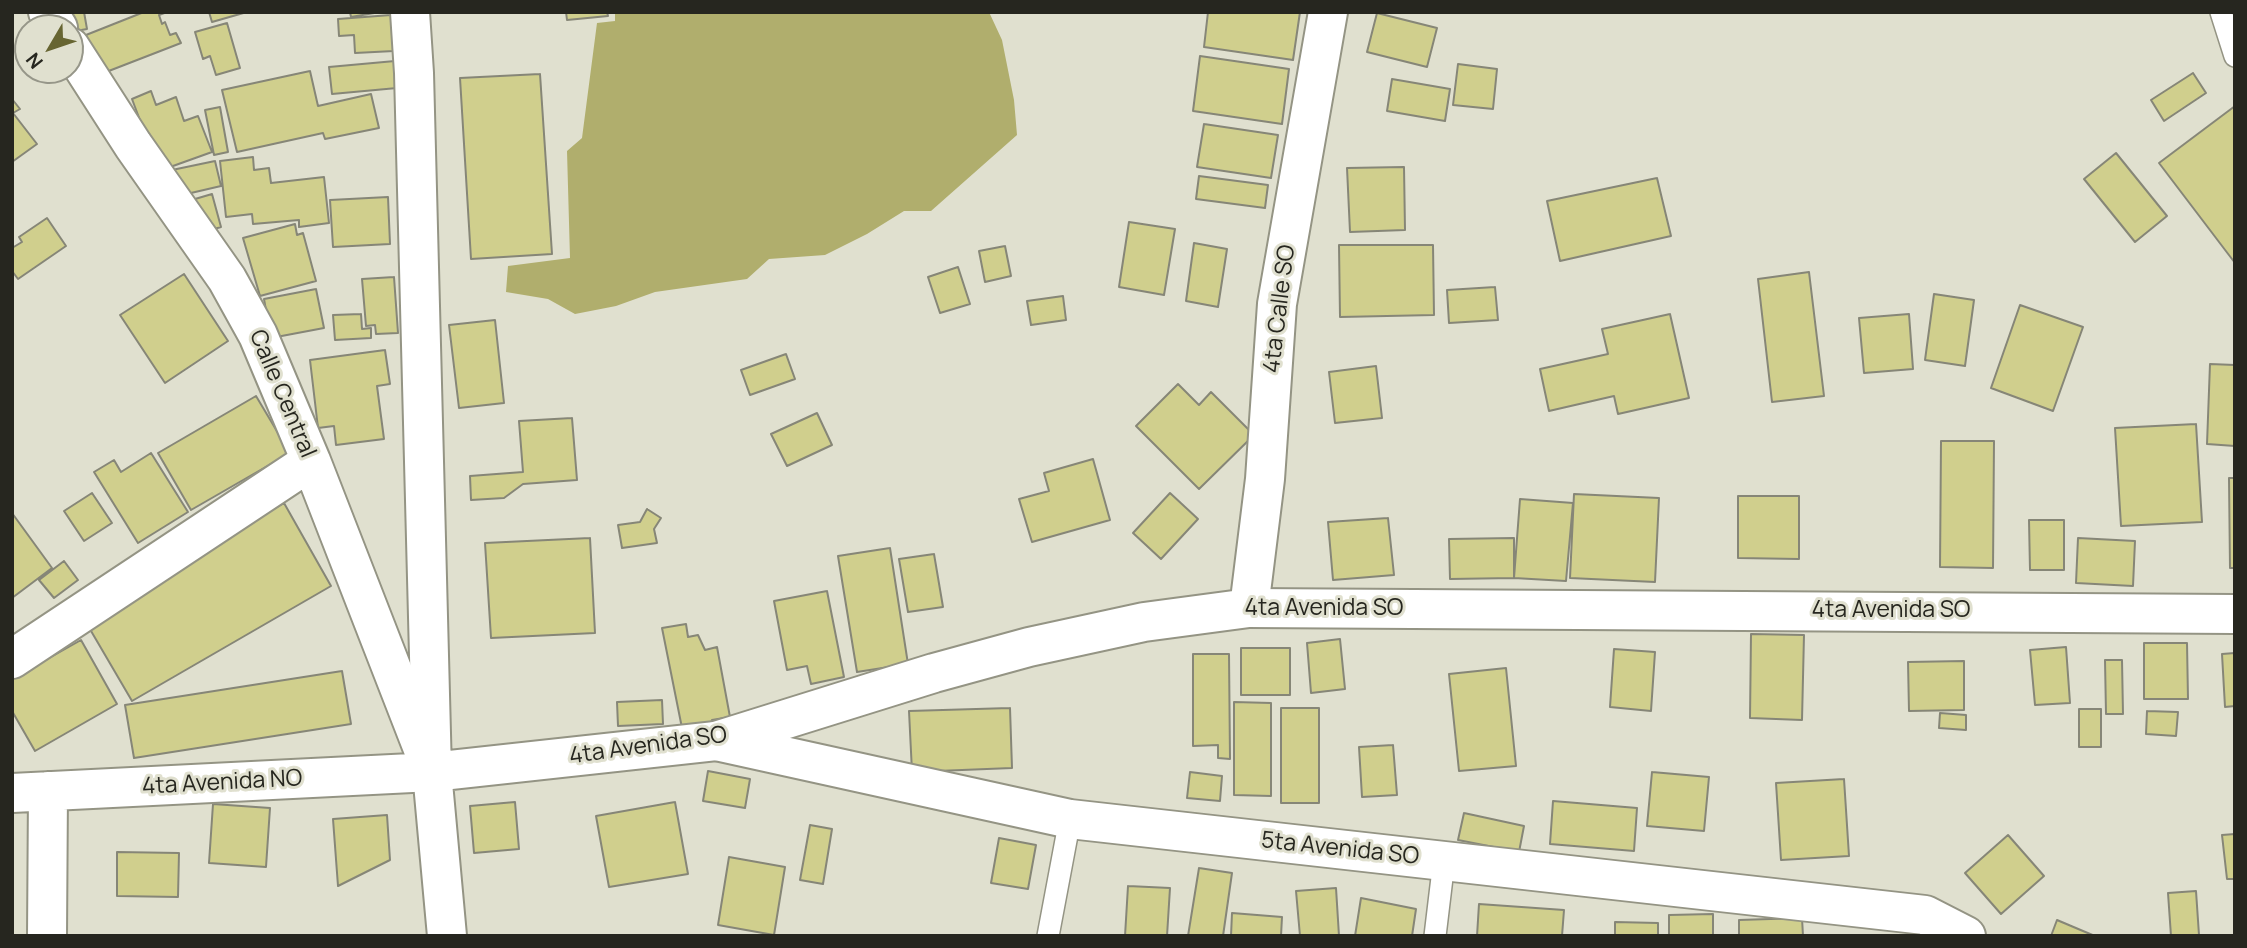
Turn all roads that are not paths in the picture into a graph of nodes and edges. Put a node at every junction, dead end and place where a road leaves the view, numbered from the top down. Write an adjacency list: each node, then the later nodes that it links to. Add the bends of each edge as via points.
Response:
1 (410, 12): 11 (street)
2 (1328, 12): 7 (street, 4ta Calle SO, via 1277,304 1265,479)
3 (2221, 12): 4 (lane)
4 (2235, 56)
5 (84, 69): 6 (street, Calle Central, via 227,279 258,335)
6 (311, 461): 9 (street); 11 (street, Calle Central)
7 (1249, 608): 8 (street, 4ta Avenida SO); 10 (street, 4ta Avenida SO, via 1144,622 1029,647)
8 (2235, 614)
9 (12, 659)
10 (716, 741): 11 (street, 4ta Avenida SO); 13 (street, 5ta Avenida SO)
11 (432, 772): 12 (street, 4ta Avenida NO); 16 (street)
12 (30, 792): 15 (street)
13 (1070, 819): 14 (street, 5ta Avenida SO); 17 (lane)
14 (1444, 861): 18 (lane); 19 (street, 5ta Avenida SO, via 1925,915)
15 (47, 936)
16 (447, 936)
17 (1048, 936)
18 (1435, 936)
19 (1966, 936)

